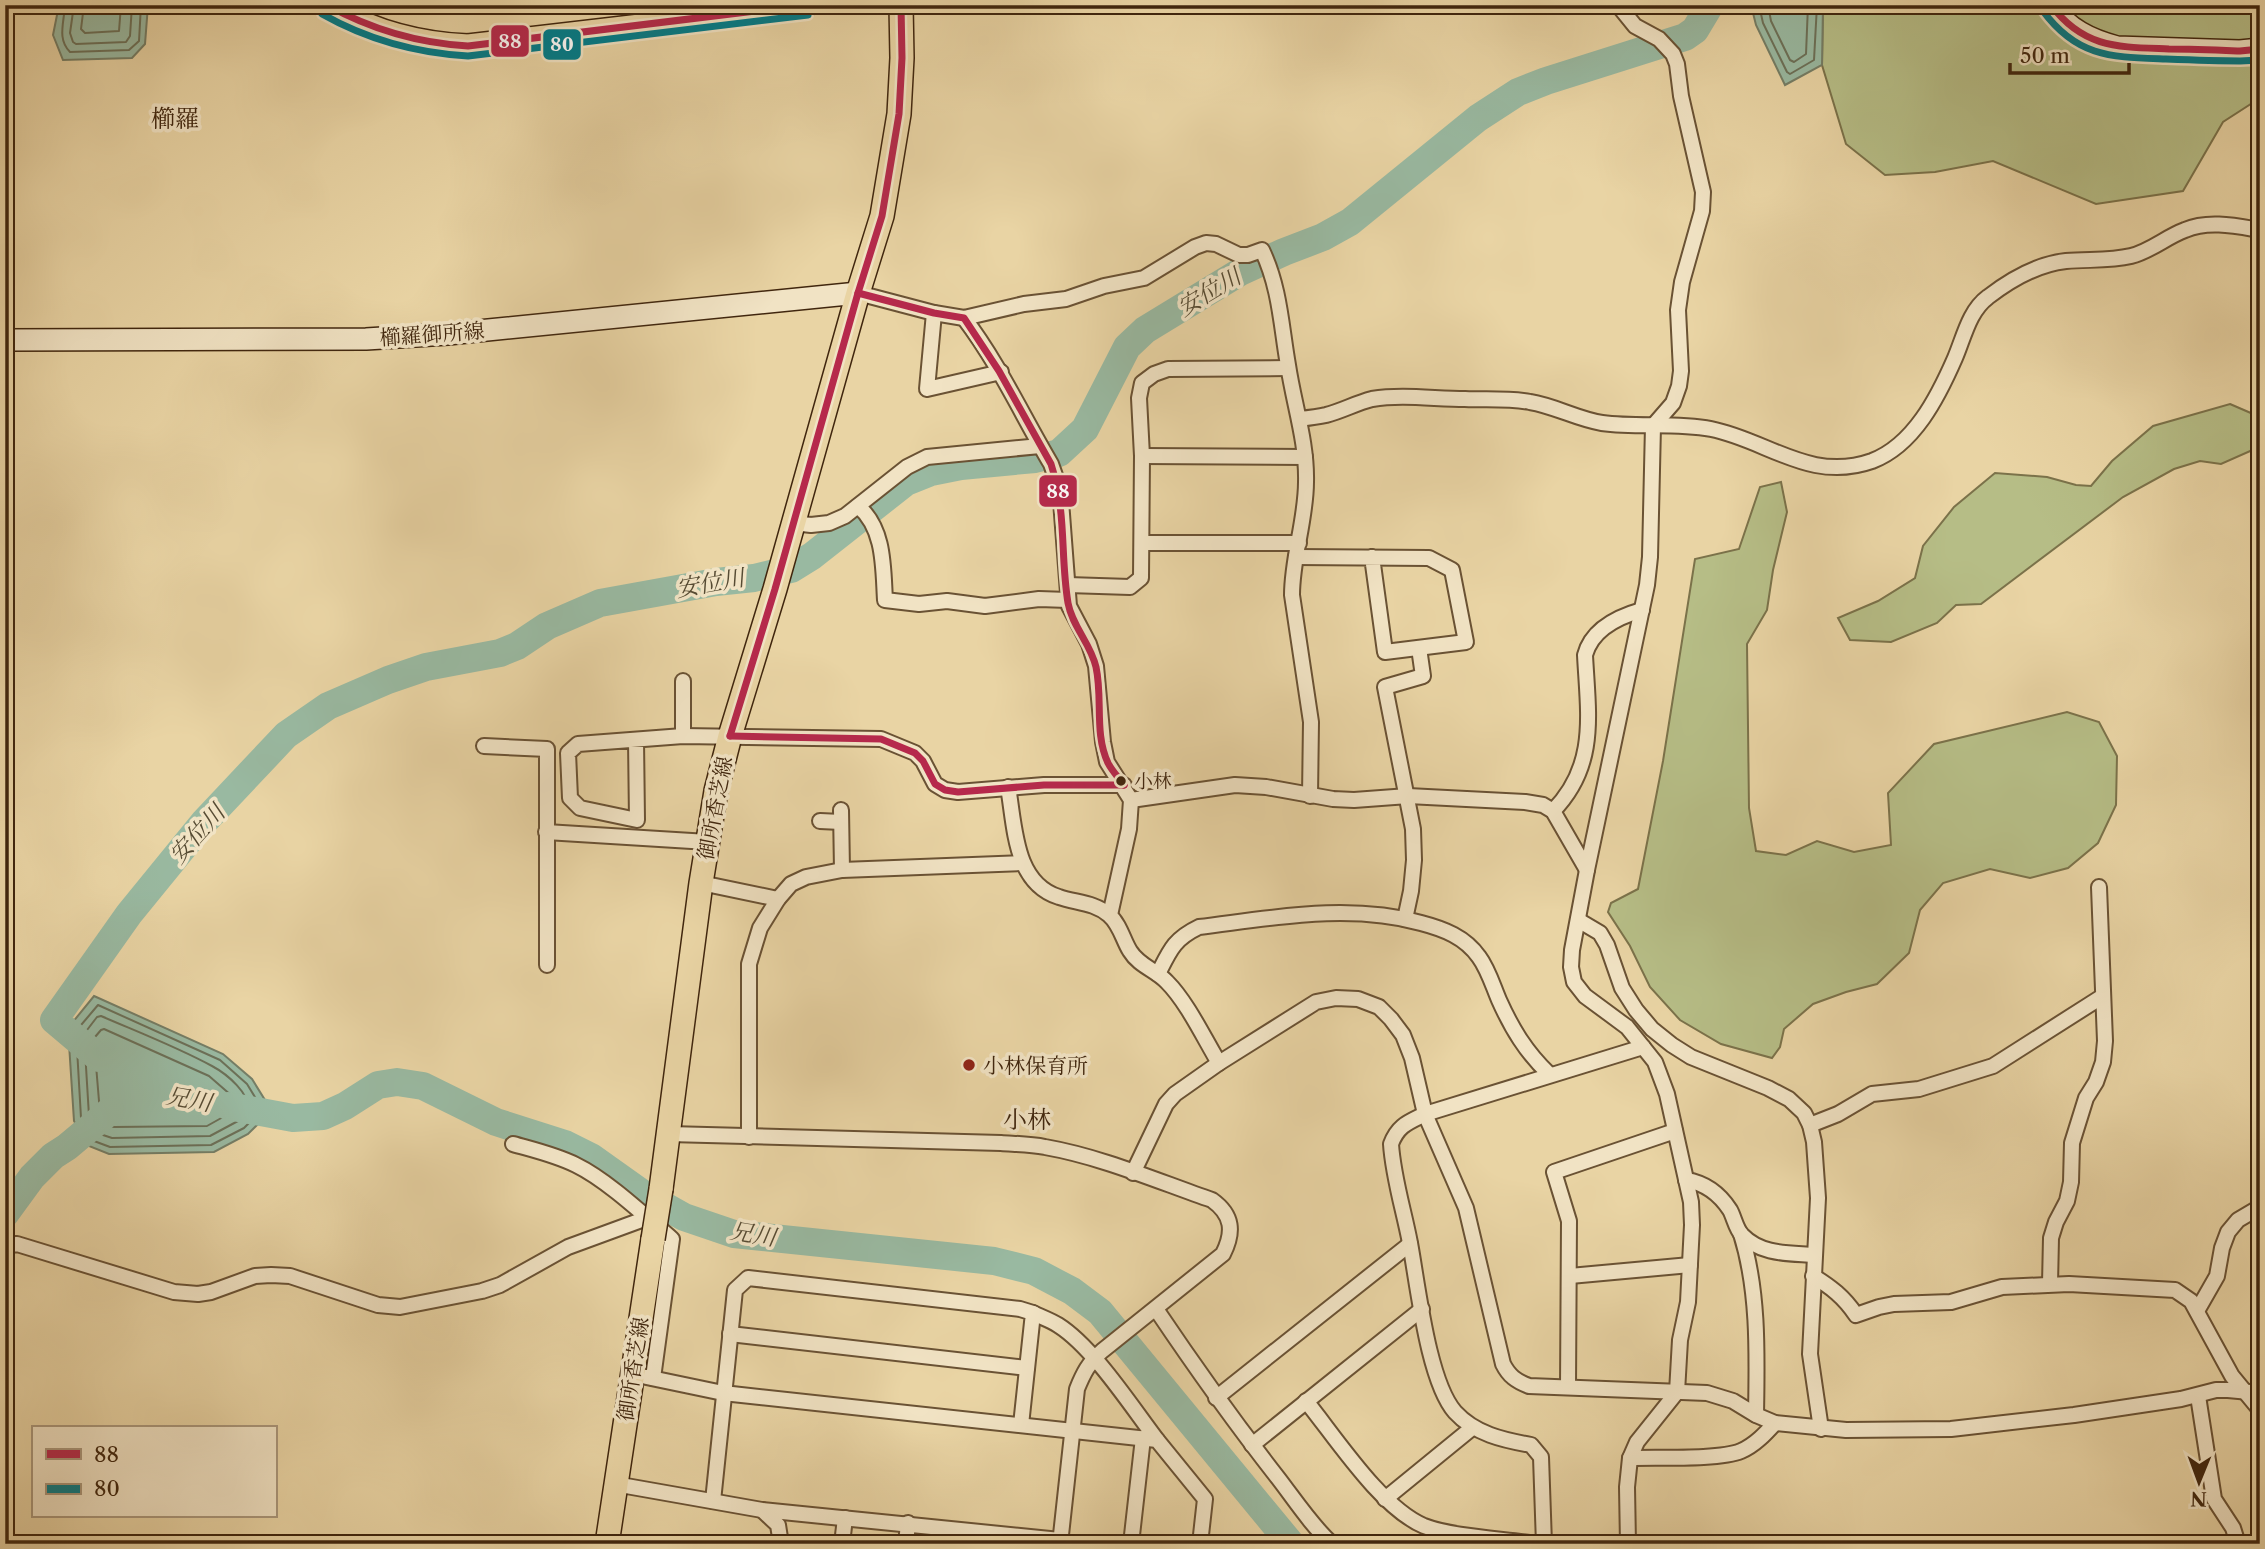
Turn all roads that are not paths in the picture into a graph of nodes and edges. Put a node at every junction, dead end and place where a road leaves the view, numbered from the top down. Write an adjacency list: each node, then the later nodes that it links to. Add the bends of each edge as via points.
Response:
1 (327, 5): 2 (main road, via 360,23 405,38 468,46)
2 (806, 5)
3 (901, 5): 8 (main road, 御所香芝線, via 899,114 882,216)
4 (1618, 5): 15 (street, via 1635,26 1659,39 1677,64 1701,178 1702,211 1678,310 1679,386)
5 (2050, 5): 6 (main road, via 2070,27 2117,47)
6 (2260, 49)
7 (2260, 230): 15 (street, via 2206,225 2185,229 2131,256 2066,261 2027,273 1975,310 1944,382 1913,432 1874,460 1826,467 1800,463 1710,429)
8 (858, 293): 9 (street); 11 (main road, 櫛羅御所線, via 366,339); 20 (main road, 御所香芝線)
9 (934, 313): 10 (street); 13 (street, via 927,389)
10 (964, 318): 12 (street, via 1066,299 1144,278 1206,243 1239,255 1262,250 1277,289); 13 (street)
11 (5, 340)
12 (1288, 368): 14 (street); 17 (street, via 1184,368 1154,374 1142,383 1139,398)
13 (1001, 372): 16 (street)
14 (1299, 419): 15 (street, via 1393,398 1528,401 1580,419); 18 (street)
15 (1653, 426): 25 (street, via 1650,557)
16 (1040, 446): 19 (street, via 927,457 907,467); 24 (street, via 1051,464 1061,501)
17 (1142, 456): 18 (street); 21 (street)
18 (1305, 457): 22 (street, via 1305,512)
19 (860, 508): 20 (street, via 829,523); 24 (street, via 879,538 885,600 985,606)
20 (793, 523): 29 (main road, 御所香芝線)
21 (1142, 543): 22 (street); 24 (street, via 1141,578 1130,587)
22 (1297, 550): 23 (street); 34 (street, via 1292,594 1311,722)
23 (1372, 557): 26 (street, via 1385,652); 26 (street, via 1429,558 1452,570 1466,642)
24 (1068, 593): 32 (street, via 1069,606 1096,666 1108,762)
25 (1642, 610): 37 (street, via 1612,622 1589,642 1585,656 1588,743 1575,783); 43 (street)
26 (1419, 648): 35 (street, via 1423,676 1385,687)
27 (684, 681): 28 (street)
28 (683, 736): 29 (street); 30 (street)
29 (730, 736): 33 (street, via 881,739 915,753 935,784 945,790); 40 (main road, 御所香芝線)
30 (636, 740): 30 (street, via 578,744 569,753 570,798 580,808 637,820)
31 (484, 746): 39 (street, via 547,749)
32 (1124, 785): 33 (street); 36 (street)
33 (1008, 788): 41 (street)
34 (1310, 796): 35 (street, via 1354,800); 36 (street, via 1235,785)
35 (1408, 796): 37 (street, via 1525,802); 48 (street, via 1414,860)
36 (1132, 800): 47 (street)
37 (1553, 811): 43 (street)
38 (820, 821): 42 (street, via 841,816)
39 (546, 832): 40 (street); 50 (street)
40 (708, 842): 44 (main road, 御所香芝線)
41 (1022, 863): 42 (street); 47 (street, via 1043,889)
42 (842, 870): 46 (street, via 806,877 791,884)
43 (1587, 870): 49 (street)
44 (701, 883): 46 (street); 59 (main road, 御所香芝線)
45 (2099, 887): 52 (street)
46 (778, 899): 60 (street, via 760,928 749,964)
47 (1110, 915): 51 (street, via 1130,952)
48 (1405, 919): 51 (street, via 1337,913 1199,927 1172,945); 55 (street, via 1450,932 1468,943 1481,959 1517,1038)
49 (1578, 920): 53 (street, via 1571,967 1574,982); 57 (street, via 1600,933 1622,988 1652,1029 1691,1057 1789,1099)
50 (547, 965)
51 (1158, 974): 54 (street, via 1176,993)
52 (2103, 996): 57 (street, via 1993,1066 1919,1089 1872,1094); 73 (street, via 2104,1062 2072,1143 2067,1201 2051,1238)
53 (1643, 1046): 55 (street); 58 (street, via 1663,1080)
54 (1219, 1063): 56 (street, via 1316,1002 1358,999 1379,1007 1403,1035); 62 (street, via 1166,1104)
55 (1549, 1074): 56 (street)
56 (1425, 1114): 67 (street, via 1403,1124 1391,1144); 82 (street, via 1466,1208 1507,1373 1529,1386)
57 (1810, 1125): 69 (street, via 1818,1199)
58 (1675, 1131): 63 (street); 71 (street, via 1554,1172 1569,1221)
59 (669, 1135): 60 (street); 65 (main road, 御所香芝線, bridge)
60 (749, 1137): 62 (street, via 1043,1146)
61 (513, 1144): 65 (street, via 555,1156 593,1175)
62 (1133, 1173): 74 (street, via 1212,1200 1229,1218 1229,1242 1223,1254)
63 (1686, 1180): 66 (street, via 1709,1187 1729,1209); 70 (street, via 1691,1202)
64 (2260, 1207): 76 (street, via 2228,1232 2217,1276)
65 (650, 1229): 68 (street, via 568,1247 500,1285 389,1307 290,1276 255,1276 204,1293 174,1292 17,1244); 81 (main road, 御所香芝線)
66 (1741, 1234): 69 (street, via 1768,1251); 91 (street, via 1755,1303)
67 (1410, 1244): 75 (street); 88 (street)
68 (5, 1246)
69 (1814, 1255): 72 (street)
70 (1690, 1265): 71 (street); 83 (street)
71 (1570, 1276): 82 (street)
72 (1813, 1276): 73 (street, via 1833,1288 1856,1315 1894,1304 1951,1302 2002,1287); 95 (street, via 1810,1354)
73 (2050, 1284): 76 (street, via 2175,1290)
74 (1156, 1309): 79 (street); 88 (street)
75 (1422, 1309): 89 (street); 94 (street, via 1439,1383 1453,1409)
76 (2197, 1311): 84 (street)
77 (1033, 1313): 78 (street, via 748,1278 735,1290); 79 (street); 80 (street)
78 (730, 1334): 80 (street); 85 (street)
79 (1098, 1354): 96 (street, via 1077,1389); 97 (street)
80 (1027, 1368): 93 (street)
81 (642, 1376): 85 (street); 100 (main road, 御所香芝線)
82 (1568, 1387): 83 (street)
83 (1677, 1392): 91 (street, via 1720,1396); 99 (street, via 1637,1442)
84 (2244, 1392): 86 (street); 87 (street); 90 (street)
85 (723, 1393): 93 (street); 102 (street)
86 (2260, 1393)
87 (2198, 1396): 95 (street, via 1951,1429); 117 (street, via 2214,1499)
88 (1216, 1398): 98 (street)
89 (1306, 1401): 98 (street); 101 (street)
90 (2260, 1410)
91 (1756, 1415): 92 (street)
92 (1775, 1423): 95 (street); 99 (street, via 1741,1451)
93 (1021, 1425): 96 (street)
94 (1472, 1428): 101 (street); 115 (street, via 1531,1445 1541,1457)
95 (1821, 1429)
96 (1072, 1430): 97 (street); 106 (street)
97 (1150, 1439): 111 (street); 112 (street, via 1205,1499)
98 (1252, 1445): 113 (street)
99 (1630, 1458): 116 (street)
100 (615, 1484): 102 (street); 107 (main road, 御所香芝線)
101 (1385, 1499): 114 (street, via 1426,1526)
102 (713, 1501): 103 (street)
103 (762, 1510): 104 (street); 108 (street, via 778,1525)
104 (845, 1518): 105 (street); 109 (street)
105 (908, 1523): 106 (street); 110 (street)
106 (1060, 1542)
107 (607, 1544)
108 (781, 1544)
109 (842, 1544)
110 (906, 1544)
111 (1132, 1544)
112 (1200, 1544)
113 (1332, 1544)
114 (1537, 1544)
115 (1544, 1544)
116 (1628, 1544)
117 (2238, 1544)

